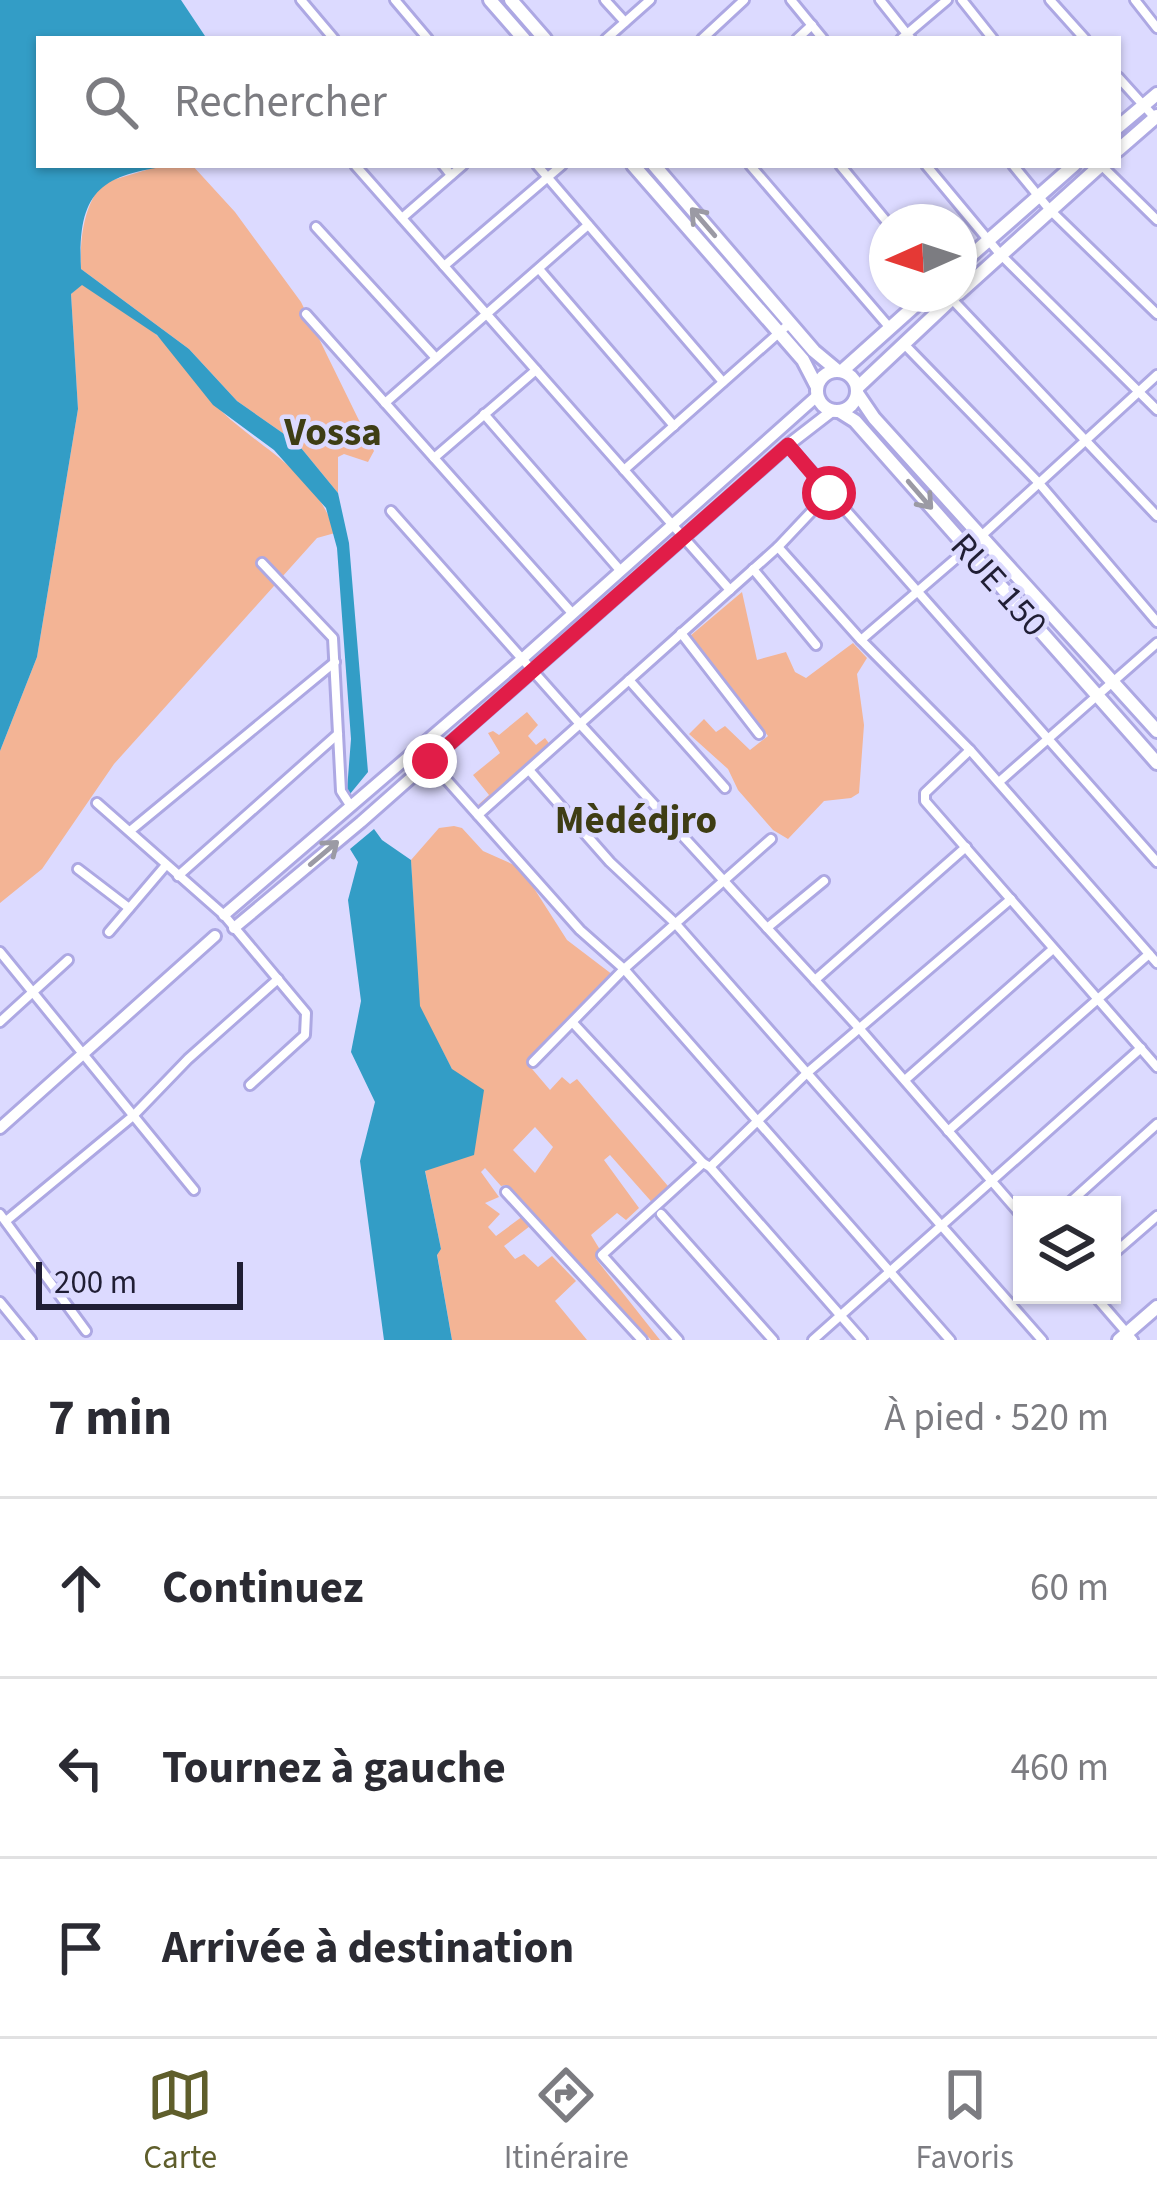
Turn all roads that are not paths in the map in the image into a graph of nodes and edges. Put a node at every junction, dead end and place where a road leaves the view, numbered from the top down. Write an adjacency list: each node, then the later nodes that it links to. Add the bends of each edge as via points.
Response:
1 (302, 0): 18 (street)
2 (395, 0): 19 (street)
3 (490, 0): 14 (main road)
4 (605, 0): 15 (street)
5 (650, 0): 15 (street)
6 (744, 0): 23 (street)
7 (791, 0): 16 (street)
8 (880, 0): 26 (street)
9 (947, 0): 27 (street)
10 (962, 0): 28 (street)
11 (1050, 0): 29 (street)
12 (1135, 0): 17 (street)
13 (513, 1): 14 (main road); 21 (main road)
14 (502, 14): 20 (main road)
15 (625, 22): 22 (street)
16 (812, 25): 24 (street); 25 (street)
17 (1157, 28)
18 (332, 36)
19 (425, 36)
20 (521, 36)
21 (542, 36)
22 (609, 36)
23 (705, 36)
24 (800, 36)
25 (821, 36)
26 (905, 36)
27 (907, 36)
28 (991, 36)
29 (1082, 36)
30 (1121, 79): 32 (street)
31 (1157, 94): 32 (main road)
32 (1143, 105): 33 (street); 34 (main road)
33 (1156, 118): 35 (main road)
34 (1121, 124)
35 (1121, 147)
36 (358, 168): 55 (street)
37 (446, 168): 50 (street)
38 (460, 168): 50 (street)
39 (540, 168): 51 (street)
40 (558, 168): 51 (street)
41 (636, 168): 71 (main road)
42 (656, 168): 71 (main road, one-way to 42)
43 (753, 168): 72 (street)
44 (842, 168): 53 (street)
45 (928, 168): 59 (street)
46 (1015, 168): 52 (street)
47 (1071, 168): 52 (main road)
48 (1097, 168): 54 (main road)
49 (1104, 168): 56 (street)
50 (452, 175): 55 (street)
51 (547, 177): 57 (street); 62 (street)
52 (1038, 196): 54 (street); 59 (main road)
53 (872, 204)
54 (1049, 209): 61 (main road); 70 (street)
55 (402, 218): 62 (street)
56 (1157, 220)
57 (588, 225): 63 (street); 78 (street)
58 (316, 227): 74 (street)
59 (988, 240): 60 (main road); 61 (street)
60 (977, 250)
61 (1000, 254): 64 (main road); 79 (street)
62 (444, 266): 69 (street)
63 (538, 269): 69 (street); 86 (street)
64 (977, 274)
65 (908, 312): 72 (main road)
66 (937, 312): 73 (main road)
67 (970, 312): 87 (street)
68 (306, 314): 82 (street)
69 (486, 314): 74 (street); 75 (street)
70 (1157, 314)
71 (784, 328): 76 (main road); 78 (street); 81 (main road)
72 (890, 328): 76 (main road)
73 (904, 344): 80 (main road); 91 (street)
74 (436, 358): 82 (street)
75 (536, 370): 85 (street); 90 (street)
76 (840, 371): 80 (main road); 81 (main road, via 824,375)
77 (1157, 375): 79 (street)
78 (723, 382): 86 (street)
79 (1139, 389): 83 (street); 87 (street)
80 (857, 391): 84 (main road, via 849,407); 97 (main road, RUE 150)
81 (817, 392): 84 (main road); 95 (street)
82 (385, 403): 89 (street)
83 (1157, 410)
84 (836, 411): 88 (street); 99 (main road, RUE 150, one-way to 99, via 851,417)
85 (484, 414): 89 (street); 102 (street)
86 (674, 426): 90 (street)
87 (1086, 437): 91 (street); 94 (street)
88 (788, 445): 92 (street); 96 (street)
89 (434, 458): 105 (street)
90 (624, 470): 95 (street)
91 (1038, 482): 97 (street); 106 (street)
92 (829, 493): 98 (street); 104 (street)
93 (391, 511): 111 (street)
94 (1157, 516)
95 (671, 524): 96 (street); 102 (street)
96 (684, 537): 103 (street); 113 (street)
97 (980, 537): 99 (street); 115 (main road, RUE 150)
98 (778, 547): 101 (street); 108 (street)
99 (967, 549): 104 (street); 116 (main road, RUE 150)
100 (262, 563): 112 (street, via 333,638)
101 (754, 568): 103 (street); 110 (street)
102 (619, 569): 105 (street)
103 (730, 590): 107 (street)
104 (915, 592): 108 (street); 121 (street)
105 (572, 613): 111 (street)
106 (1157, 622)
107 (681, 633): 114 (street); 120 (street)
108 (861, 640): 122 (street)
109 (1157, 643): 115 (street)
110 (816, 645)
111 (522, 659): 113 (street); 129 (street)
112 (335, 662): 119 (street); 131 (street)
113 (533, 671): 117 (street); 123 (street)
114 (629, 680): 117 (street); 127 (street)
115 (1114, 682): 116 (street); 118 (main road, RUE 150)
116 (1098, 696): 121 (street); 124 (main road, RUE 150)
117 (580, 724): 125 (street); 138 (street)
118 (1157, 731)
119 (339, 733): 129 (street, via 340,791); 137 (street)
120 (759, 734)
121 (1046, 740): 126 (street); 134 (street)
122 (970, 750): 126 (street); 133 (street, via 923,796)
123 (430, 761): 130 (street); 144 (street, one-way to 123)
124 (1157, 763)
125 (529, 770): 130 (street); 143 (street)
126 (999, 782): 150 (street)
127 (725, 788)
128 (97, 803): 131 (street)
129 (350, 805): 142 (street)
130 (478, 815): 153 (street)
131 (130, 831): 135 (street)
132 (772, 839): 138 (street)
133 (966, 847): 140 (street); 155 (street)
134 (1157, 862)
135 (166, 865): 137 (street); 141 (street)
136 (78, 869): 141 (street)
137 (178, 876): 142 (street)
138 (725, 879): 143 (street); 145 (street)
139 (824, 881): 145 (street)
140 (1011, 899): 148 (street); 160 (street)
141 (129, 908): 146 (street)
142 (224, 915): 144 (street); 147 (street)
143 (675, 923): 153 (street); 165 (street)
144 (234, 928): 147 (street); 154 (street)
145 (767, 928): 155 (street)
146 (109, 932)
147 (215, 936): 162 (street)
148 (1053, 949): 157 (street); 166 (street)
149 (0, 952): 156 (street)
150 (1149, 954): 152 (street); 157 (street)
151 (68, 960): 156 (street)
152 (1157, 963)
153 (624, 969): 159 (street); 169 (street)
154 (278, 979): 167 (street, via 308,1027); 168 (street)
155 (814, 980): 160 (street)
156 (35, 992): 158 (street); 162 (street)
157 (1097, 998): 161 (street); 172 (street)
158 (0, 1022)
159 (574, 1024): 163 (street); 173 (street)
160 (859, 1028): 165 (street); 166 (street)
161 (1141, 1048): 164 (street); 174 (street)
162 (85, 1053): 168 (street); 171 (street)
163 (533, 1062)
164 (1157, 1066)
165 (807, 1073): 169 (street); 182 (street)
166 (904, 1080): 172 (street)
167 (250, 1085)
168 (133, 1116): 175 (street); 181 (street)
169 (759, 1119): 173 (street); 184 (street)
170 (1157, 1124): 177 (street)
171 (0, 1128)
172 (948, 1131): 174 (street)
173 (706, 1165): 188 (street); 193 (street, via 602,1255)
174 (991, 1183): 178 (street); 182 (street)
175 (194, 1190)
176 (506, 1192): 192 (street)
177 (1077, 1196)
178 (1013, 1206)
179 (661, 1214): 194 (street)
180 (1157, 1216): 183 (street)
181 (3, 1218): 189 (street)
182 (942, 1226): 184 (street); 198 (street)
183 (1121, 1248)
184 (890, 1272): 188 (street); 197 (street)
185 (0, 1303): 191 (street)
186 (1101, 1304): 190 (street)
187 (1157, 1307): 190 (main road)
188 (841, 1315): 195 (street); 196 (street)
189 (86, 1331)
190 (1126, 1338)
191 (31, 1340)
192 (642, 1340)
193 (678, 1340)
194 (773, 1340)
195 (813, 1340)
196 (862, 1340)
197 (950, 1340)
198 (1042, 1340)

